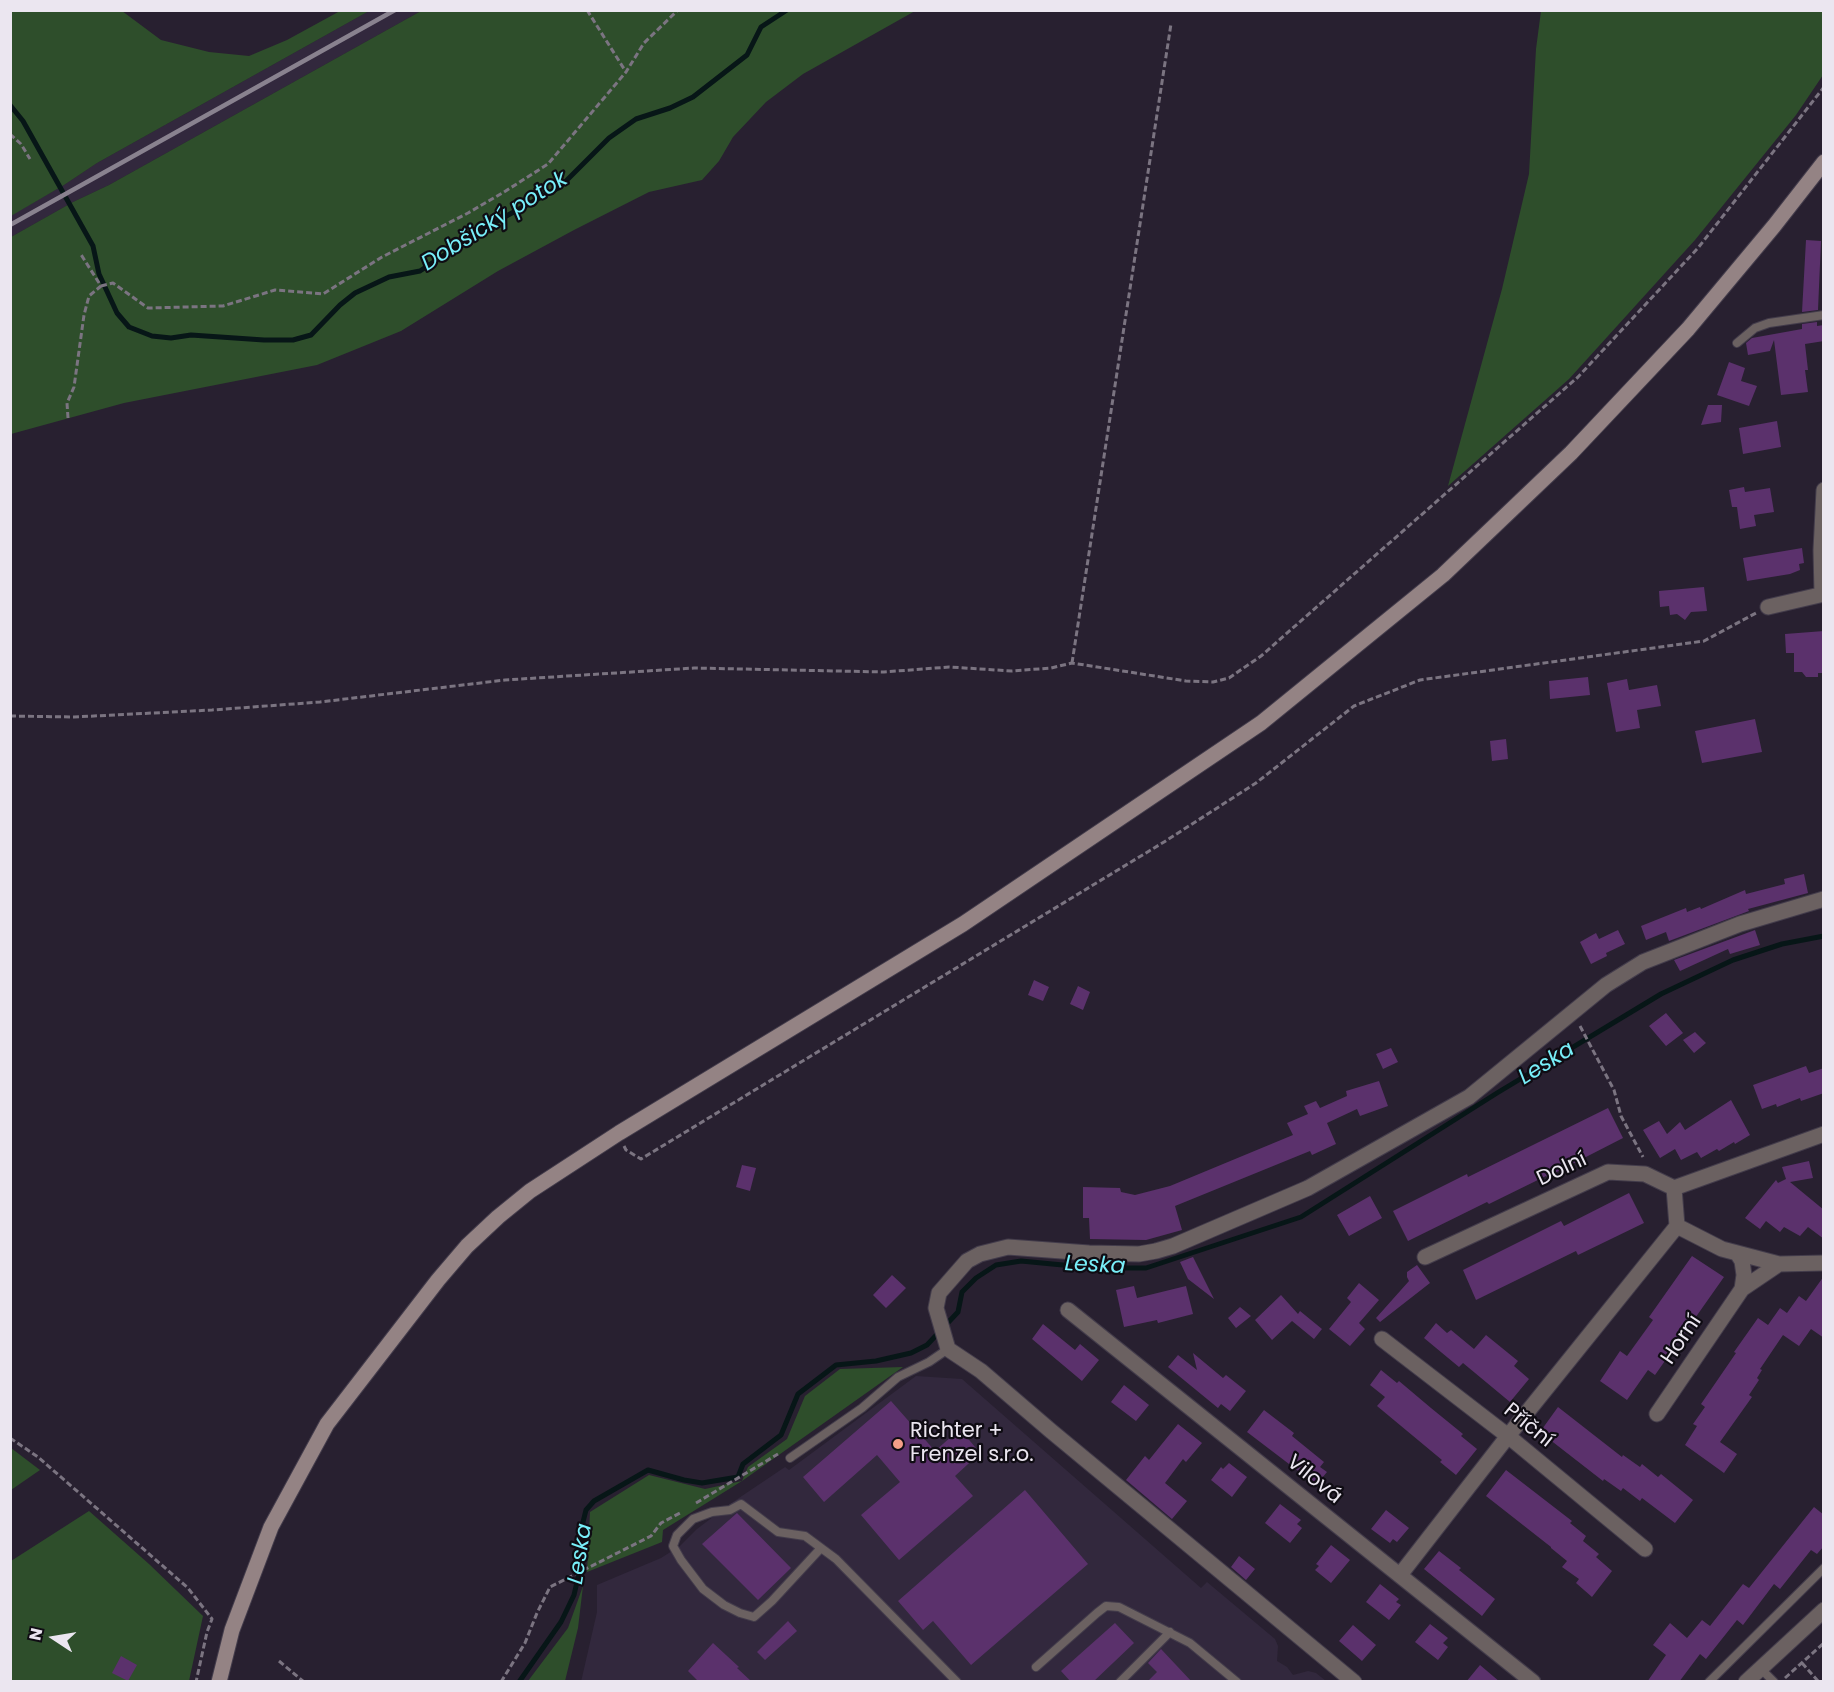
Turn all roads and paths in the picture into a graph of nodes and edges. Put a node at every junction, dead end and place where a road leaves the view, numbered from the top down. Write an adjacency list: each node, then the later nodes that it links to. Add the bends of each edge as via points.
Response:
1 (587, 10): 4 (path)
2 (678, 10): 4 (path, via 644,43)
3 (1171, 24): 17 (path)
4 (626, 72): 10 (path, via 548,164 323,294 275,290 224,306 148,308 113,283)
5 (1824, 87): 17 (path, via 1698,248 1578,377 1261,656 1229,678 1213,682)
6 (10, 134): 7 (path)
7 (30, 159)
8 (1824, 162): 21 (main road, via 1688,329 1571,453 1443,575 1270,715 963,924)
9 (80, 253): 10 (path)
10 (101, 285): 13 (path, via 89,296 84,315 74,387 67,403)
11 (1824, 315): 12 (lane, via 1769,323 1755,328)
12 (1737, 343)
13 (68, 418)
14 (1824, 490): 15 (street)
15 (1823, 594): 16 (street)
16 (1768, 606): 21 (path, via 1704,641 1420,680 1354,706 1256,783 1164,842 641,1159 626,1150)
17 (1072, 663): 18 (path, via 1012,671 949,667 884,672 694,668 505,680 244,708 74,717)
18 (10, 716)
19 (1824, 899): 33 (street, via 1740,924 1643,962 1606,986 1468,1097 1308,1188 1173,1246 1139,1254 1008,1247 980,1254 967,1261 939,1293 936,1308)
20 (1581, 1029): 23 (path, via 1614,1090 1621,1116 1644,1159)
21 (619, 1134): 50 (main road, via 530,1191 467,1246 327,1424 271,1527 232,1630)
22 (1824, 1134): 24 (street)
23 (1646, 1174): 24 (street, Dolní); 27 (street, Dolní, via 1608,1172)
24 (1674, 1188): 25 (street)
25 (1677, 1226): 26 (street, via 1722,1250); 35 (street)
26 (1737, 1253): 29 (street); 30 (street, via 1744,1275)
27 (1425, 1257)
28 (1824, 1263): 29 (street)
29 (1779, 1264): 30 (street, Horní)
30 (1742, 1289): 34 (street, Horní)
31 (1068, 1310): 41 (street, Vilová)
32 (1382, 1339): 35 (street, Příční)
33 (947, 1345): 37 (lane, via 929,1362 898,1377 862,1408); 56 (street)
34 (1657, 1414)
35 (1508, 1436): 39 (street, Příční); 41 (street)
36 (10, 1438): 49 (path, via 38,1457 188,1588 212,1619)
37 (790, 1458): 52 (path, via 779,1453 661,1523 651,1536 550,1587 525,1643)
38 (820, 1548): 38 (lane, via 805,1536 778,1532 741,1504 693,1519 677,1534 673,1546 703,1589 724,1605 753,1617); 53 (lane, via 836,1559)
39 (1645, 1549)
40 (1824, 1568): 58 (lane)
41 (1400, 1575): 57 (street, Vilová)
42 (1824, 1610): 48 (street)
43 (1170, 1632): 47 (lane, via 1119,1607 1106,1606); 54 (lane); 55 (lane, via 1190,1643)
44 (1824, 1643): 46 (path)
45 (279, 1661): 51 (path)
46 (1802, 1663): 61 (path); 62 (path)
47 (1036, 1667)
48 (1760, 1668): 59 (street); 60 (lane)
49 (196, 1682)
50 (219, 1682)
51 (304, 1682)
52 (501, 1682)
53 (957, 1682)
54 (1120, 1682)
55 (1237, 1682)
56 (1354, 1682)
57 (1533, 1682)
58 (1709, 1682)
59 (1746, 1682)
60 (1774, 1682)
61 (1781, 1682)
62 (1819, 1682)

